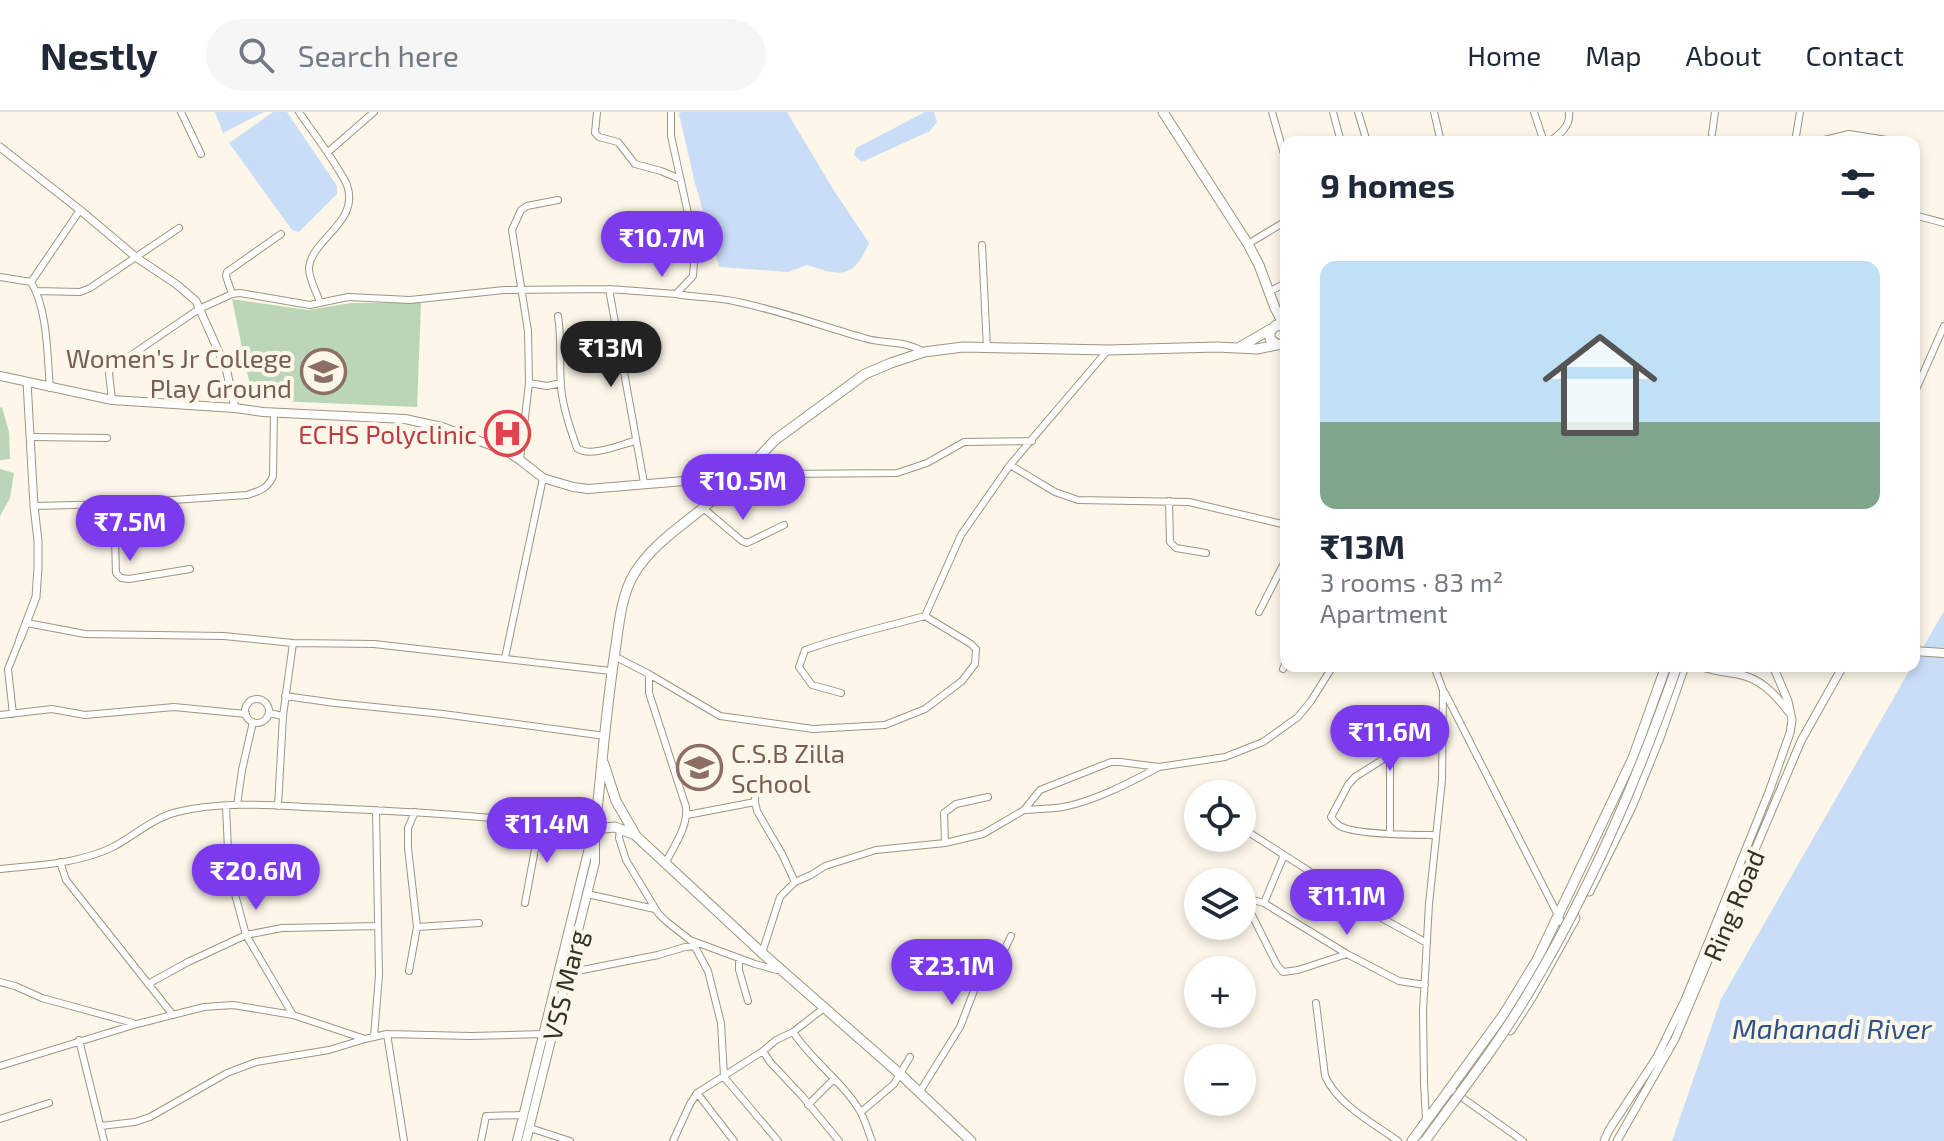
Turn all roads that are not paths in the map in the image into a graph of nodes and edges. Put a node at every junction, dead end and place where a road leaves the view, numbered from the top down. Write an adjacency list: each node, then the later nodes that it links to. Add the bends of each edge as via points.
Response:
1 (181, 112): 27 (street)
2 (299, 112): 26 (street)
3 (374, 112): 26 (street)
4 (597, 112): 28 (street, via 599,137 618,142 635,164)
5 (671, 112): 28 (street)
6 (1163, 112): 36 (main road)
7 (1272, 112): 24 (street)
8 (1358, 112): 17 (street)
9 (1434, 112): 18 (street)
10 (1534, 112): 19 (street)
11 (1569, 112): 20 (street, via 1567,126)
12 (1715, 112): 15 (street)
13 (1800, 112): 21 (street)
14 (1334, 113): 16 (street)
15 (1712, 134)
16 (1340, 136)
17 (1365, 136)
18 (1440, 136)
19 (1544, 136)
20 (1554, 136)
21 (1796, 136)
22 (1841, 136): 23 (street)
23 (1862, 136)
24 (1280, 140)
25 (0, 147): 30 (street)
26 (328, 152): 48 (street, via 350,197 348,209 312,257 309,271)
27 (201, 154)
28 (680, 179): 47 (street, via 694,262 693,276)
29 (558, 200): 43 (street, via 527,206 516,218 512,230)
30 (80, 210): 38 (street); 40 (street)
31 (1920, 217): 32 (street)
32 (1944, 223)
33 (1280, 225): 36 (street)
34 (179, 228): 38 (street)
35 (281, 234): 46 (street, via 227,272)
36 (1248, 244): 45 (main road)
37 (982, 245): 56 (street)
38 (137, 258): 44 (street, via 80,292); 49 (street, via 176,284)
39 (0, 277): 40 (street)
40 (31, 282): 44 (street)
41 (1280, 286): 45 (street)
42 (609, 289): 43 (street); 47 (street); 70 (street)
43 (523, 290): 48 (street, via 410,300 348,297); 62 (street)
44 (36, 291): 64 (street)
45 (1270, 291): 52 (main road)
46 (232, 294): 48 (street); 49 (street)
47 (676, 294): 58 (street, via 736,301)
48 (320, 303)
49 (199, 309): 65 (street, via 111,369); 66 (street, via 226,368)
50 (558, 316): 63 (street)
51 (1944, 326): 60 (street)
52 (1279, 327): 53 (main road, via 1270,339); 55 (main road)
53 (1280, 344)
54 (1280, 346): 55 (main road)
55 (1240, 347): 57 (main road)
56 (987, 349): 57 (main road); 58 (main road)
57 (1108, 350): 71 (street)
58 (924, 352): 74 (main road, via 865,374 775,440)
59 (0, 376): 61 (main road)
60 (1920, 380)
61 (27, 382): 64 (main road); 68 (street)
62 (529, 383): 63 (street); 72 (street)
63 (561, 383): 70 (street, via 581,452)
64 (50, 388): 65 (main road)
65 (112, 400): 66 (main road)
66 (235, 408): 67 (main road)
67 (274, 412): 72 (main road, via 405,419 442,427); 80 (street, via 273,476 261,491)
68 (31, 437): 69 (street); 81 (street)
69 (107, 438)
70 (635, 441): 77 (street)
71 (1032, 441): 73 (street); 74 (street, via 964,442 897,473)
72 (520, 460): 75 (main road)
73 (1010, 465): 79 (street, via 1078,500); 89 (street, via 961,535)
74 (748, 474): 76 (main road, via 736,464); 78 (main road, via 742,491)
75 (543, 478): 77 (main road, via 588,489); 96 (street)
76 (708, 479): 77 (main road); 78 (main road)
77 (644, 483)
78 (715, 498): 82 (main road)
79 (1169, 501): 83 (street); 85 (street, via 1170,542)
80 (114, 504): 81 (street); 86 (street, via 116,573 121,578)
81 (34, 506): 90 (street, via 38,568)
82 (703, 508): 84 (street, via 747,543); 95 (main road, via 655,547 633,575)
83 (1280, 524)
84 (784, 525)
85 (1206, 553)
86 (190, 569)
87 (1280, 571): 88 (street)
88 (1259, 612)
89 (925, 616): 107 (street, via 971,644 975,664 925,709 885,725 813,729 720,716); 109 (street, via 805,650 799,667 812,685)
90 (27, 623): 91 (street); 92 (street, via 85,634 224,636)
91 (20, 639): 97 (street)
92 (293, 643): 96 (street, via 374,644); 110 (street)
93 (1920, 651): 94 (main road)
94 (1944, 653)
95 (614, 656): 98 (main road); 107 (street)
96 (505, 658): 98 (street)
97 (4, 667): 112 (street)
98 (611, 671): 119 (main road)
99 (1329, 672): 122 (street, via 1298,717 1263,742 1225,757)
100 (1436, 672): 108 (street)
101 (1664, 672): 150 (main road, via 1633,758)
102 (1675, 672): 212 (main road, bridge, via 1621,812 1554,950)
103 (1682, 672): 154 (main road, via 1631,807)
104 (1715, 672): 116 (street, via 1753,678)
105 (1776, 672): 116 (street)
106 (1840, 672): 215 (street, Ring Road, via 1801,741 1679,1032)
107 (649, 674): 132 (street, via 649,693)
108 (1443, 690): 118 (street); 150 (street)
109 (841, 693)
110 (285, 696): 115 (street); 119 (street)
111 (269, 713): 113 (street, via 265,702 253,699); 115 (street); 117 (street, via 263,721)
112 (13, 714): 113 (street, via 52,709 85,715 174,707); 114 (street)
113 (246, 714): 117 (street)
114 (0, 715)
115 (283, 716): 128 (street)
116 (1792, 720): 214 (street, Ring Road, via 1769,792 1685,1000 1657,1057)
117 (253, 722): 126 (street)
118 (1441, 723): 120 (street); 138 (street)
119 (605, 736): 121 (main road)
120 (1390, 755): 136 (street); 136 (street, via 1355,777 1331,817 1345,828)
121 (603, 761): 135 (main road); 137 (main road)
122 (1159, 767): 130 (street, via 1075,803); 130 (street, via 1111,762 1040,790)
123 (756, 780): 125 (street)
124 (988, 797): 140 (street, via 956,804 944,813)
125 (755, 802): 132 (street); 145 (street)
126 (237, 805): 127 (street); 128 (street)
127 (226, 806): 142 (street, via 174,813 104,851); 155 (street, via 229,872)
128 (278, 806): 129 (street)
129 (376, 810): 131 (street); 152 (street)
130 (1024, 810): 140 (street, via 983,834)
131 (415, 812): 133 (street); 153 (street, via 408,828)
132 (687, 815): 143 (street)
133 (540, 822): 135 (street); 147 (street)
134 (620, 829): 135 (main road); 137 (main road); 149 (street, via 626,860)
135 (594, 834): 146 (main road, VSS Marg, via 595,862); 176 (main road)
136 (1390, 834): 138 (street)
137 (635, 835): 143 (main road)
138 (1436, 835): 157 (street)
139 (1256, 837): 141 (street)
140 (945, 843): 145 (street, via 876,850)
141 (1284, 855): 148 (street); 157 (street, via 1347,899)
142 (60, 862): 144 (street); 166 (street, via 66,880)
143 (666, 862): 159 (main road)
144 (0, 869)
145 (795, 882): 159 (street, via 780,897)
146 (587, 894): 149 (street); 164 (main road, VSS Marg)
147 (525, 903)
148 (1264, 903): 160 (street); 160 (street, via 1253,900 1247,905 1283,972)
149 (655, 909): 158 (street)
150 (1559, 918): 154 (street); 186 (main road, via 1504,1014)
151 (479, 923): 153 (street)
152 (378, 926): 155 (street, via 282,928); 177 (street)
153 (417, 927): 162 (street)
154 (1568, 933): 189 (main road, via 1517,1020)
155 (246, 935): 166 (street); 172 (street)
156 (1011, 936): 188 (street, via 999,961 977,983 960,1027)
157 (1427, 943): 167 (street)
158 (697, 946): 161 (street); 164 (street); 184 (street, via 721,1023)
159 (762, 953): 163 (main road)
160 (1347, 954): 167 (street, via 1399,981)
161 (739, 958): 163 (street); 168 (street)
162 (409, 971)
163 (784, 972): 170 (main road)
164 (567, 973): 197 (main road, VSS Marg)
165 (0, 982): 173 (street)
166 (148, 984): 171 (street)
167 (1425, 985): 195 (street)
168 (748, 1001)
169 (1316, 1003): 210 (street, via 1329,1085)
170 (824, 1008): 174 (street); 183 (main road)
171 (173, 1015): 172 (street, via 233,1005); 173 (street)
172 (293, 1015): 178 (street)
173 (137, 1024): 179 (street)
174 (793, 1032): 180 (street); 185 (street)
175 (387, 1034): 176 (street); 177 (street); 200 (street)
176 (543, 1034): 193 (main road)
177 (374, 1037): 178 (street)
178 (365, 1039): 196 (street, via 256,1062 150,1117)
179 (79, 1040): 182 (street); 196 (street)
180 (763, 1051): 184 (street); 191 (street)
181 (910, 1057): 183 (street)
182 (0, 1066)
183 (900, 1074): 188 (main road); 192 (street)
184 (724, 1077): 187 (street); 207 (street)
185 (834, 1079): 191 (street); 192 (street)
186 (1450, 1089): 189 (street); 195 (main road)
187 (697, 1093): 205 (street); 206 (street)
188 (919, 1093): 209 (main road)
189 (1461, 1098): 212 (main road); 213 (street)
190 (49, 1103): 194 (street)
191 (808, 1105): 198 (street)
192 (861, 1112): 208 (street)
193 (524, 1115): 201 (street, via 486,1116); 202 (main road)
194 (0, 1119)
195 (1427, 1122): 211 (main road)
196 (101, 1126): 199 (street)
197 (530, 1128): 203 (main road, VSS Marg); 204 (street)
198 (836, 1140)
199 (104, 1141)
200 (404, 1141)
201 (481, 1141)
202 (517, 1141)
203 (526, 1141)
204 (570, 1141)
205 (673, 1141)
206 (734, 1141)
207 (778, 1141)
208 (872, 1141)
209 (971, 1141)
210 (1398, 1141)
211 (1412, 1141)
212 (1427, 1141)
213 (1523, 1141)
214 (1604, 1141)
215 (1617, 1141)

